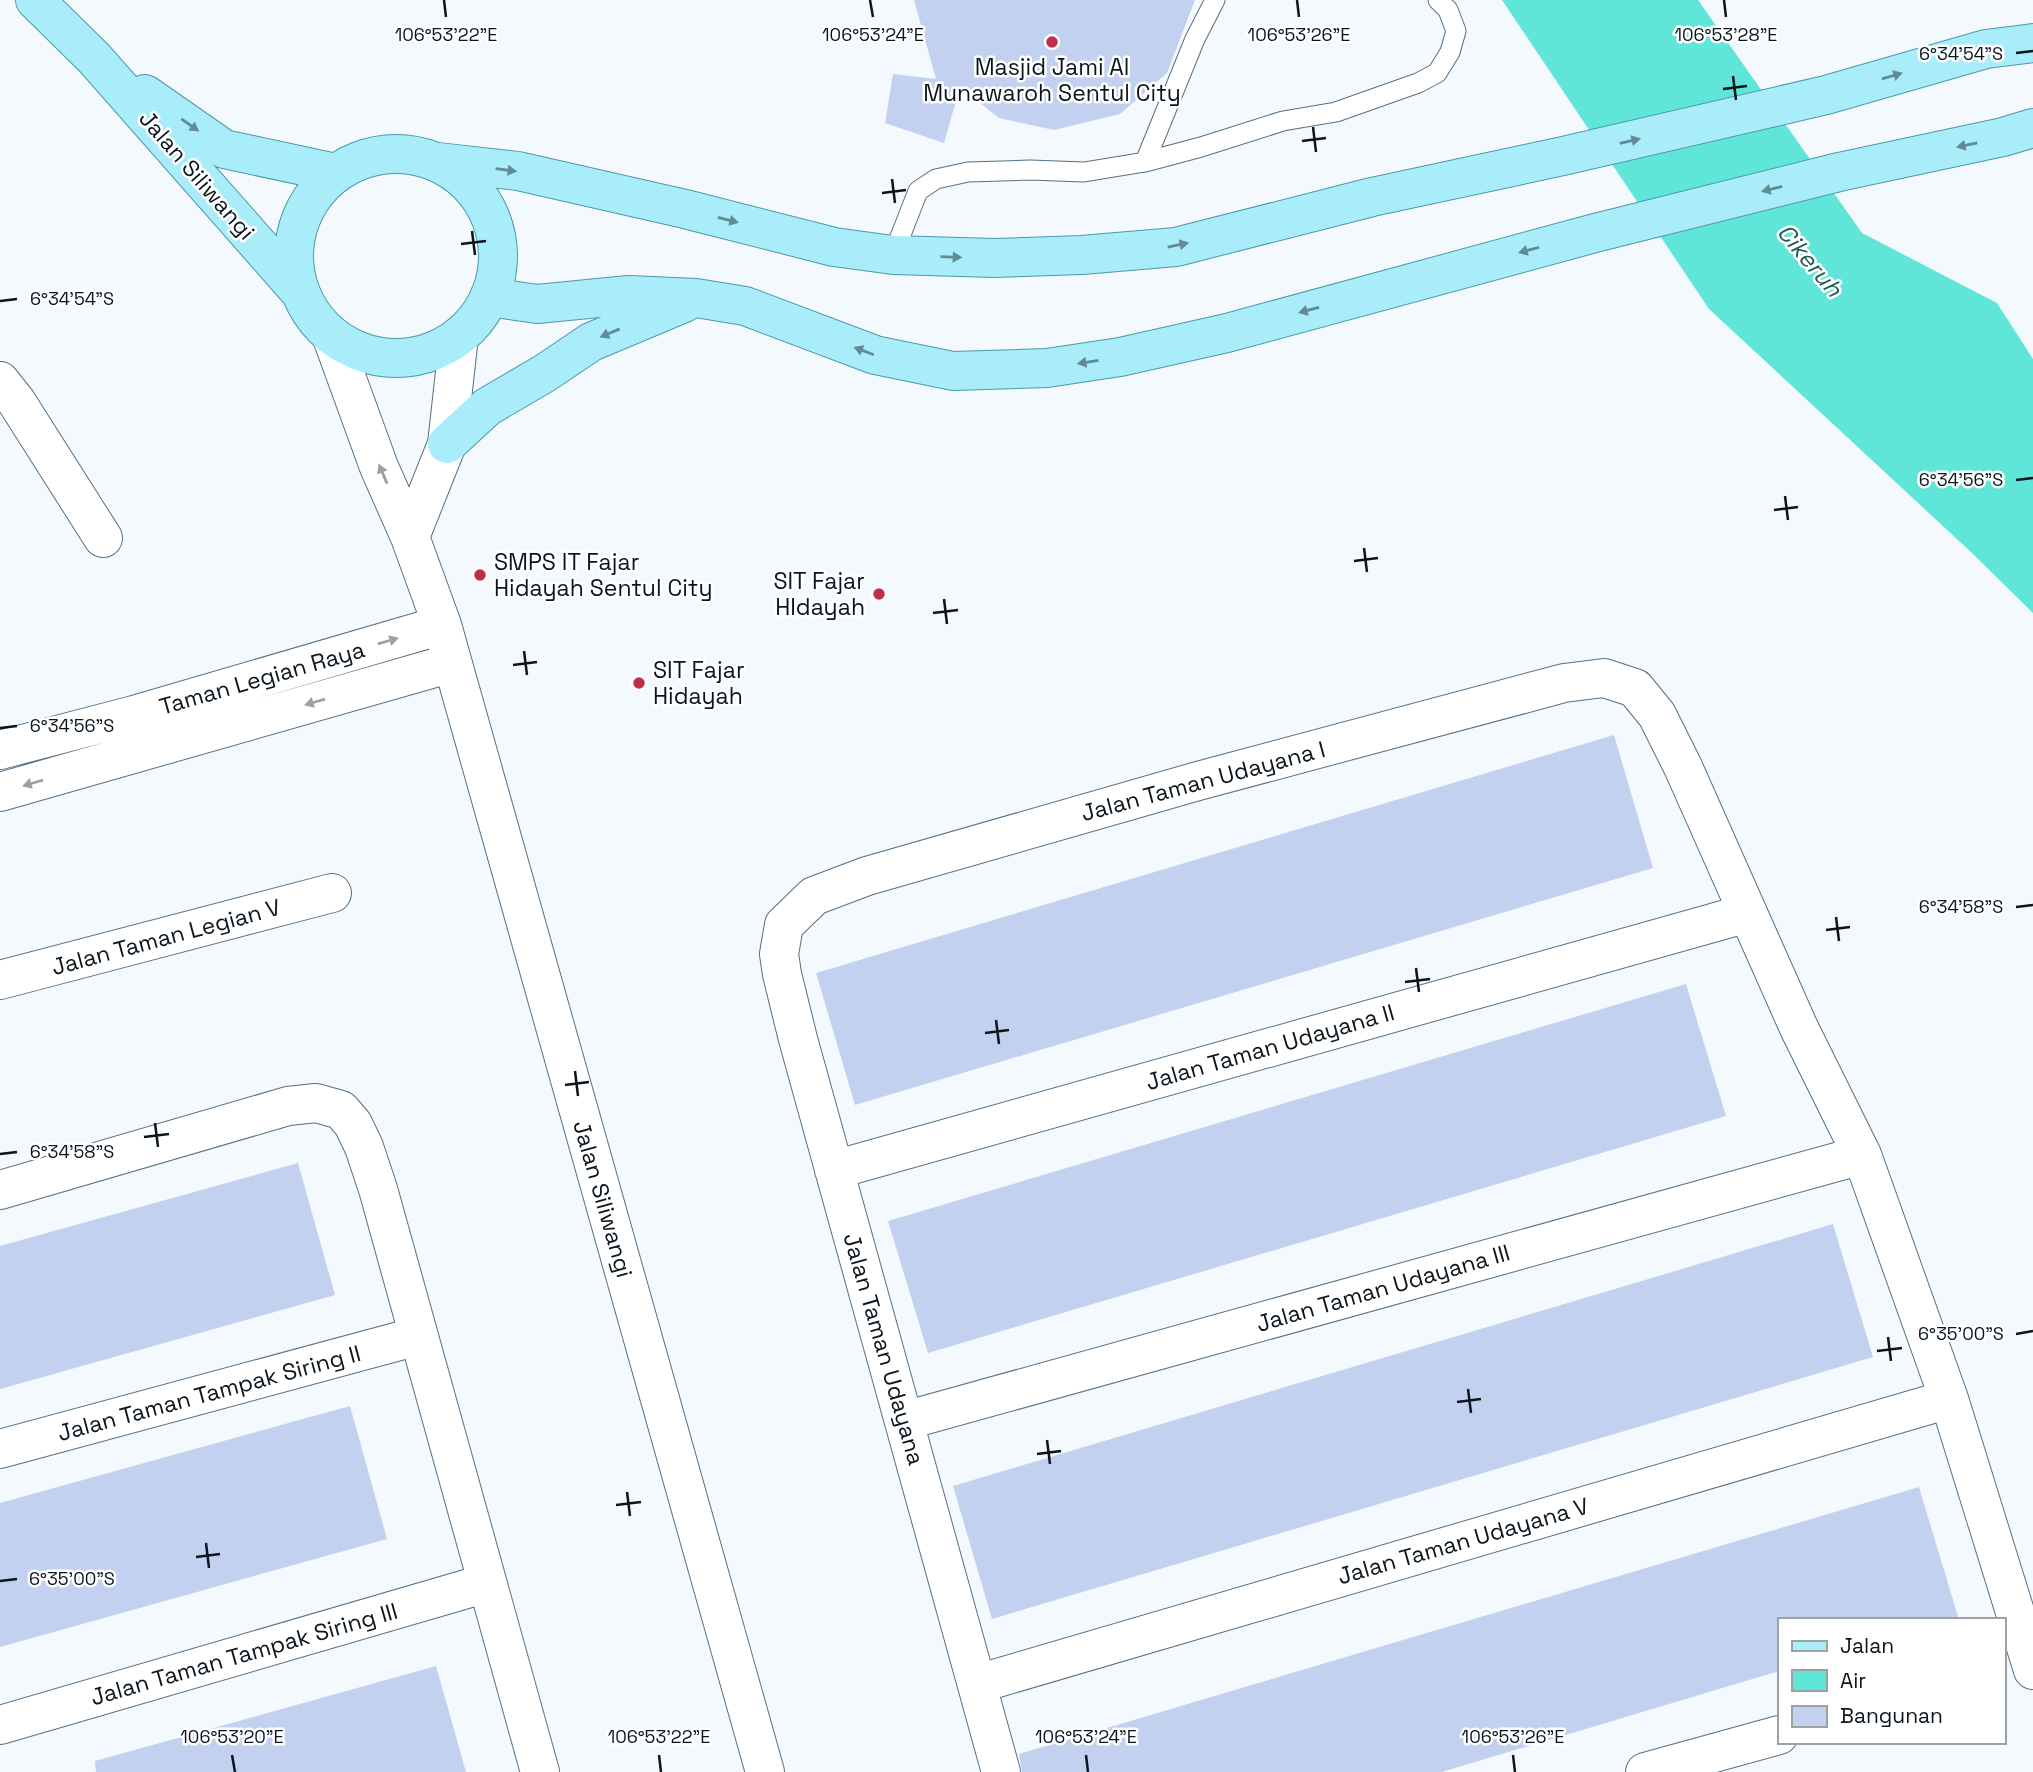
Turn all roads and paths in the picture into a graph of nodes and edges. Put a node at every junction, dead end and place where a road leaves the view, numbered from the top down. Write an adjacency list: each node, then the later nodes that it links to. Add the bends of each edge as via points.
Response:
1 (35, 0): 5 (main road, Jalan Siliwangi)
2 (1215, 0): 8 (lane)
3 (1438, 0): 8 (lane, via 1448,10 1456,31 1437,73 1336,112 1283,121)
4 (2033, 43): 10 (main road, one-way to 4, via 1007,258 1176,247 1372,197 1826,95 1986,49)
5 (94, 58): 9 (main road, Jalan Siliwangi, one-way to 9, via 224,149); 11 (main road, Jalan Siliwangi)
6 (2033, 128): 13 (main road, one-way to 13, via 1595,233 1227,332 1047,369 953,371 875,355 745,306)
7 (438, 162): 9 (main road, via 386,154 359,160); 10 (main road, one-way to 10, via 518,172 834,247); 12 (main road, via 480,195 492,219 498,272)
8 (1145, 162): 10 (lane, via 1084,172 968,172 936,178 918,191)
9 (336, 173): 11 (main road, via 316,191 302,214 293,266)
10 (892, 255)
11 (299, 292): 14 (main road)
12 (489, 297): 13 (main road, via 537,304 629,295); 15 (main road, via 476,319)
13 (696, 298): 17 (main road, one-way to 17, via 591,342 487,407)
14 (331, 335): 15 (main road, via 380,357 408,357 435,350); 18 (street, Jalan Siliwangi, one-way to 14)
15 (458, 336): 17 (street)
16 (5, 398): 19 (street)
17 (447, 444): 18 (street)
18 (410, 537): 20 (street, Jalan Siliwangi)
19 (103, 538)
20 (442, 625): 21 (street, Jalan Siliwangi); 22 (street, Taman Legian Raya, one-way to 20)
21 (452, 663): 24 (street, one-way to 24); 43 (street, Jalan Siliwangi)
22 (79, 729): 23 (street, Taman Legian Raya); 24 (street)
23 (0, 750)
24 (89, 766): 25 (street, one-way to 25)
25 (0, 792)
26 (332, 893): 29 (street, Jalan Taman Legian V)
27 (1748, 913): 28 (street, Jalan Taman Udayana I, via 1657,715 1635,688 1604,678 1564,683 1198,781 867,876 814,896); 30 (street); 31 (street, Jalan Taman Udayana II)
28 (784, 925): 31 (street, Jalan Taman Udayana, via 779,954 782,974)
29 (0, 980)
30 (1862, 1155): 34 (street); 35 (street, Jalan Taman Udayana III)
31 (834, 1170): 35 (street, Jalan Taman Udayana)
32 (0, 1190): 33 (street, via 288,1106 316,1103 341,1110 364,1147)
33 (418, 1336): 36 (street, Jalan Taman Tampak Siring II); 37 (street)
34 (1949, 1399): 38 (street); 39 (street, Jalan Taman Udayana V)
35 (904, 1421): 39 (street, Jalan Taman Udayana)
36 (0, 1449)
37 (487, 1583): 40 (street, Jalan Taman Tampak Siring III); 42 (street)
38 (2023, 1670)
39 (976, 1684): 44 (street, Jalan Taman Udayana)
40 (0, 1725)
41 (1778, 1735): 45 (street)
42 (540, 1772)
43 (765, 1772)
44 (1001, 1772)
45 (1645, 1772)

